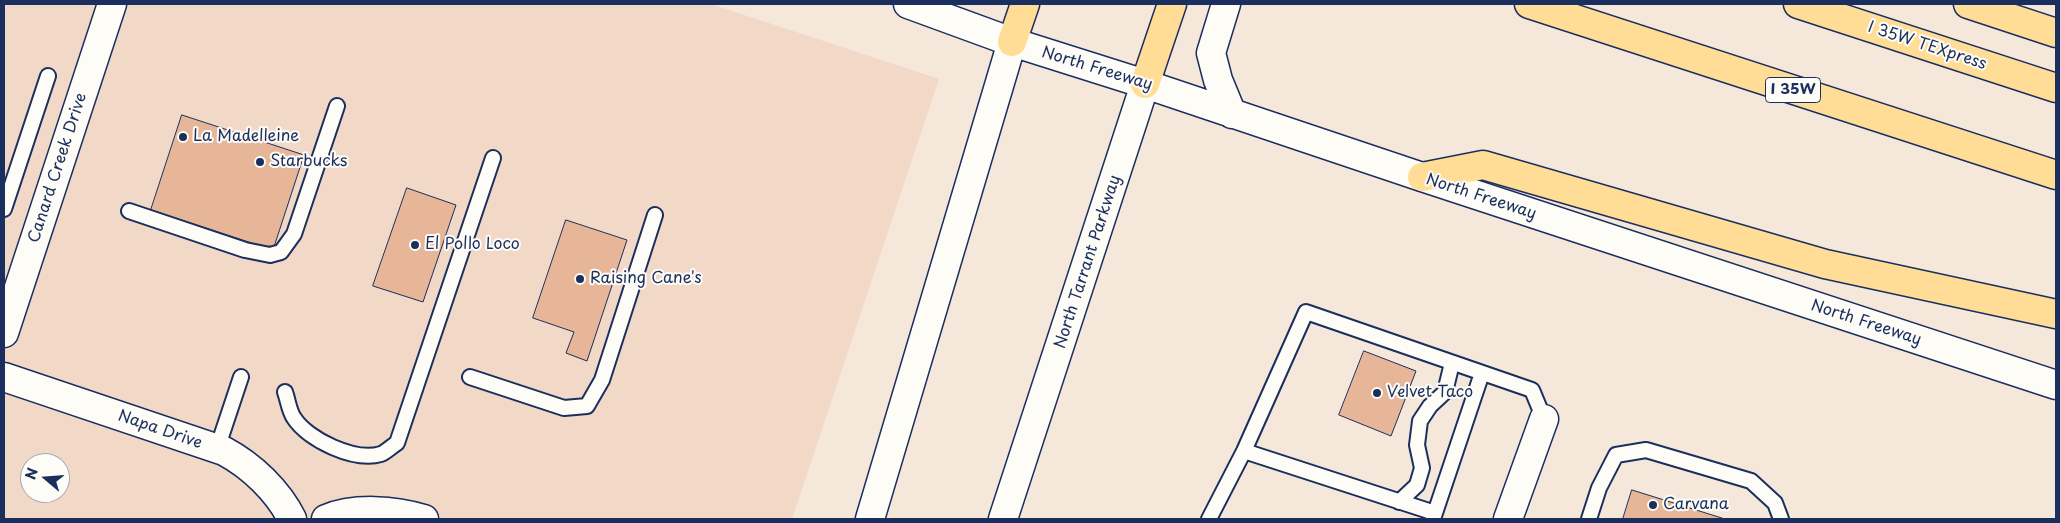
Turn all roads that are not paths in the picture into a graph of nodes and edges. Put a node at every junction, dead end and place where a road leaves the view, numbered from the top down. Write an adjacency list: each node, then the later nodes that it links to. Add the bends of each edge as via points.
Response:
1 (112, 4): 23 (main road, Canard Creek Drive)
2 (909, 4): 10 (main road, North Freeway)
3 (1025, 4): 10 (main road)
4 (1226, 4): 15 (main road, via 1211,53)
5 (1529, 4): 17 (main road, I 35W)
6 (1798, 4): 13 (main road, I 35W TEXpress)
7 (1968, 4): 9 (main road)
8 (1170, 12): 12 (main road, North Tarrant Parkway)
9 (2056, 33)
10 (1012, 42): 12 (main road, North Freeway); 39 (main road)
11 (48, 76): 19 (lane)
12 (1146, 84): 15 (main road, North Freeway); 40 (main road, North Tarrant Parkway)
13 (2056, 88)
14 (337, 106): 20 (lane, via 294,234 281,252 270,255 245,250)
15 (1232, 114): 18 (main road, North Freeway)
16 (493, 158): 30 (lane, via 397,443 380,454 358,454 335,448 307,434 293,417)
17 (2056, 175)
18 (1422, 177): 22 (main road, via 1482,165 1825,264); 29 (main road, North Freeway)
19 (4, 210)
20 (129, 210)
21 (655, 215): 28 (lane, via 602,380 587,406 564,408)
22 (2056, 314)
23 (4, 333)
24 (1452, 363): 25 (lane); 33 (lane, via 1306,312); 34 (lane, via 1445,392 1420,421 1417,445 1422,468 1417,485)
25 (1482, 373): 31 (lane, via 1532,390); 35 (lane)
26 (4, 377): 32 (main road, Napa Drive)
27 (241, 377): 32 (lane)
28 (470, 378)
29 (2056, 385)
30 (285, 392)
31 (1544, 419): 42 (main road)
32 (217, 449): 36 (main road, Napa Drive, via 245,463)
33 (1244, 452): 34 (lane); 41 (lane)
34 (1399, 502): 35 (lane)
35 (1434, 516)
36 (292, 519)
37 (326, 519): 38 (main road, via 372,512 406,513)
38 (424, 519)
39 (870, 519)
40 (1003, 519)
41 (1209, 519)
42 (1508, 519)
43 (1589, 519): 44 (lane, via 1599,488 1616,455 1646,450 1750,480 1775,504)
44 (1781, 519)

